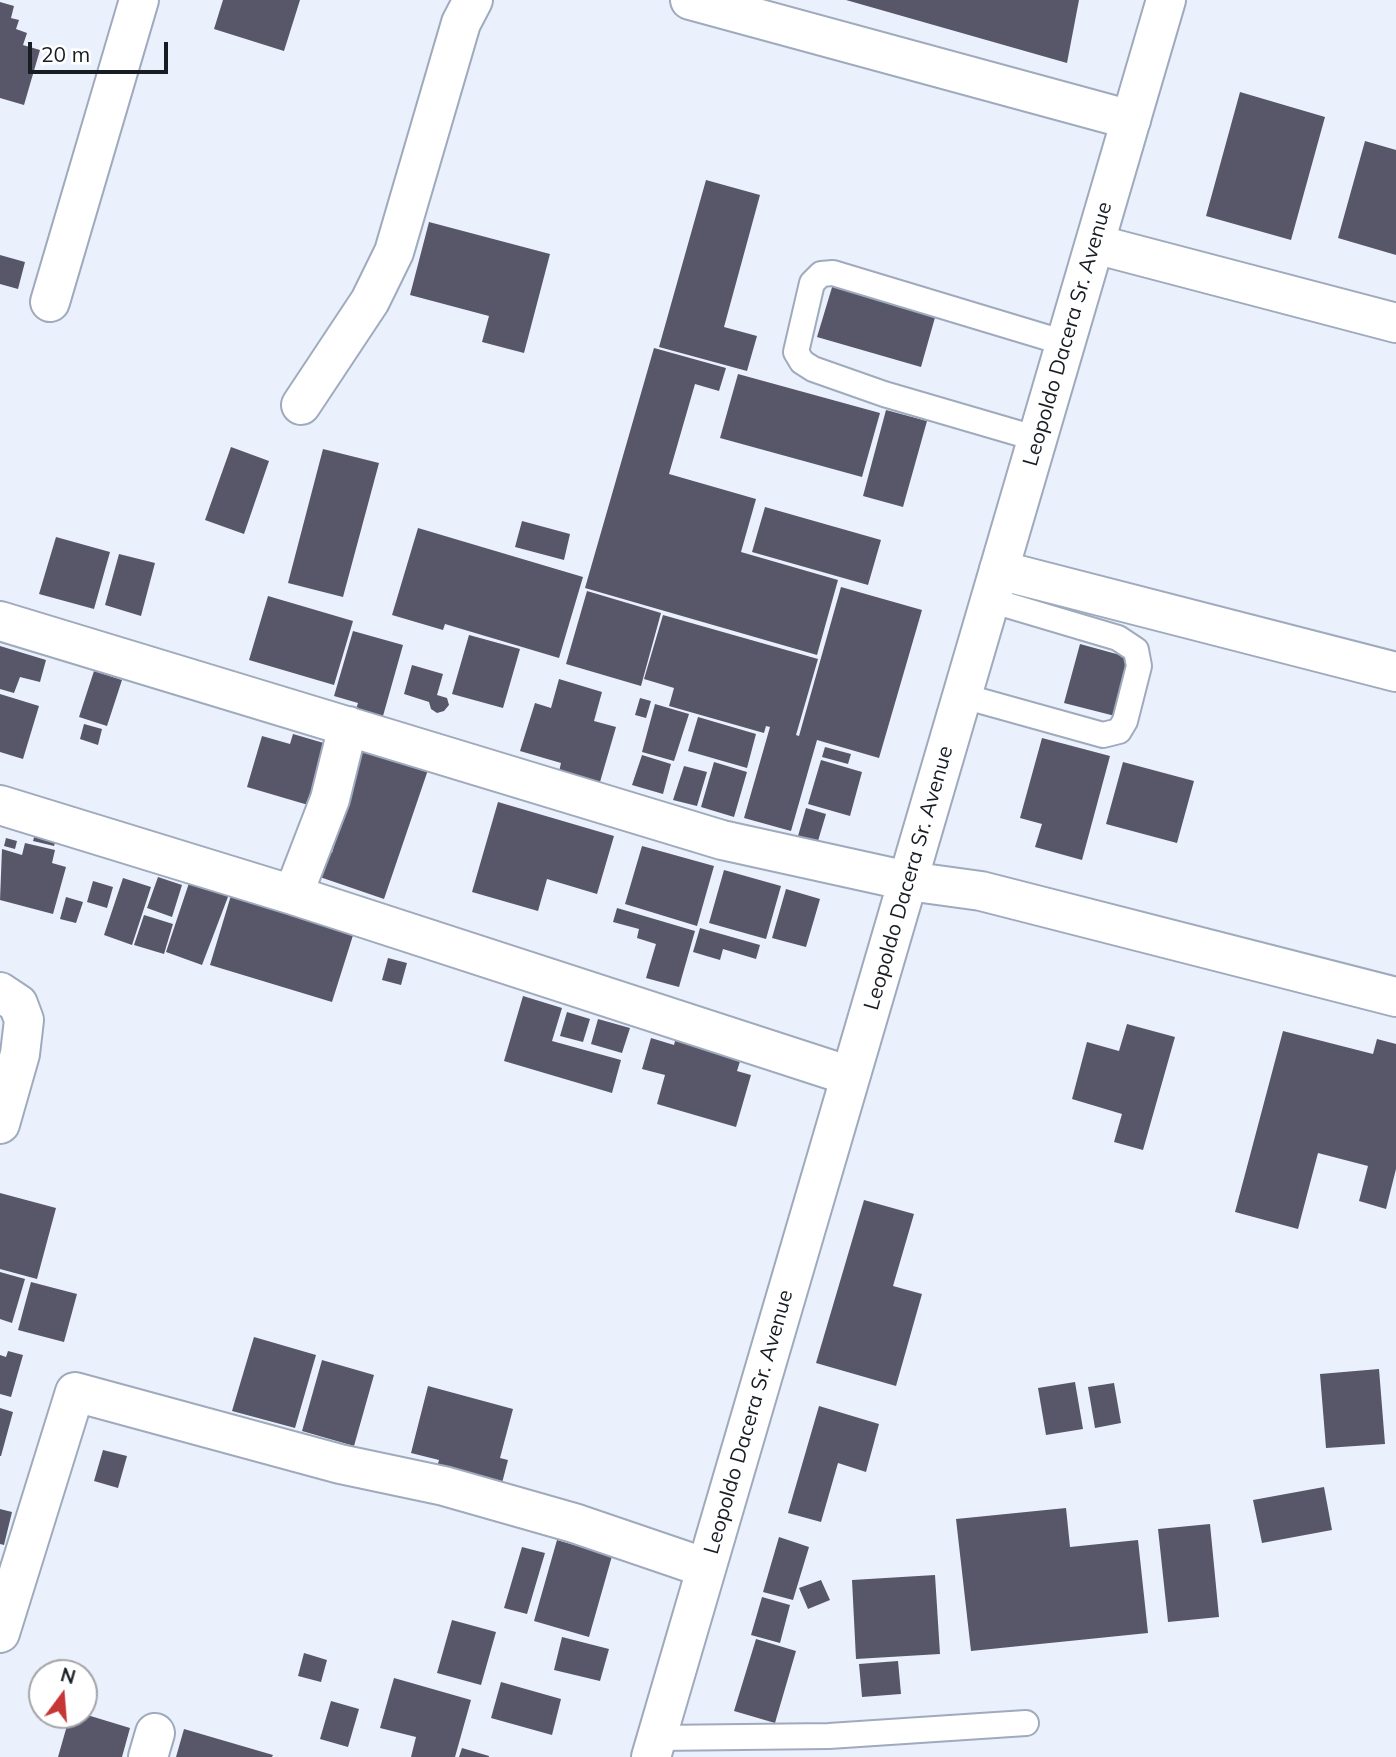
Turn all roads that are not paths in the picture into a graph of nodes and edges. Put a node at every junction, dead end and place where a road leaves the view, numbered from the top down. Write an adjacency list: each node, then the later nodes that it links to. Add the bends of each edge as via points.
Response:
1 (139, 0): 7 (street)
2 (473, 0): 10 (street, via 458,33 394,252 370,301)
3 (690, 0): 5 (street)
4 (1166, 0): 5 (street, Leopoldo Dacera Sr. Avenue)
5 (1131, 120): 6 (street, Leopoldo Dacera Sr. Avenue)
6 (1095, 244): 8 (street); 9 (street, Leopoldo Dacera Sr. Avenue)
7 (50, 302)
8 (1396, 323)
9 (1065, 343): 11 (street, Leopoldo Dacera Sr. Avenue); 11 (lane, via 833,273 821,274 812,283 796,352 802,362 884,394)
10 (301, 405)
11 (1038, 439): 12 (street, Leopoldo Dacera Sr. Avenue)
12 (994, 585): 14 (street); 15 (street, Leopoldo Dacera Sr. Avenue); 15 (lane, via 1136,650 1139,666 1125,721 1119,731 1103,735)
13 (0, 621): 16 (street)
14 (1396, 672)
15 (962, 696): 18 (street, Leopoldo Dacera Sr. Avenue)
16 (348, 726): 18 (street, via 722,840); 19 (street, via 330,799)
17 (0, 805): 19 (street)
18 (908, 881): 21 (street, via 981,891); 22 (street, Leopoldo Dacera Sr. Avenue)
19 (293, 895): 22 (street)
20 (0, 992): 23 (street, via 18,1004 24,1020 20,1054)
21 (1396, 998)
22 (850, 1076): 24 (street, Leopoldo Dacera Sr. Avenue)
23 (0, 1124)
24 (706, 1568): 25 (street, via 574,1523 444,1486 340,1464 75,1392); 27 (street, Leopoldo Dacera Sr. Avenue)
25 (0, 1633)
26 (1026, 1723): 27 (lane)
27 (654, 1747)

